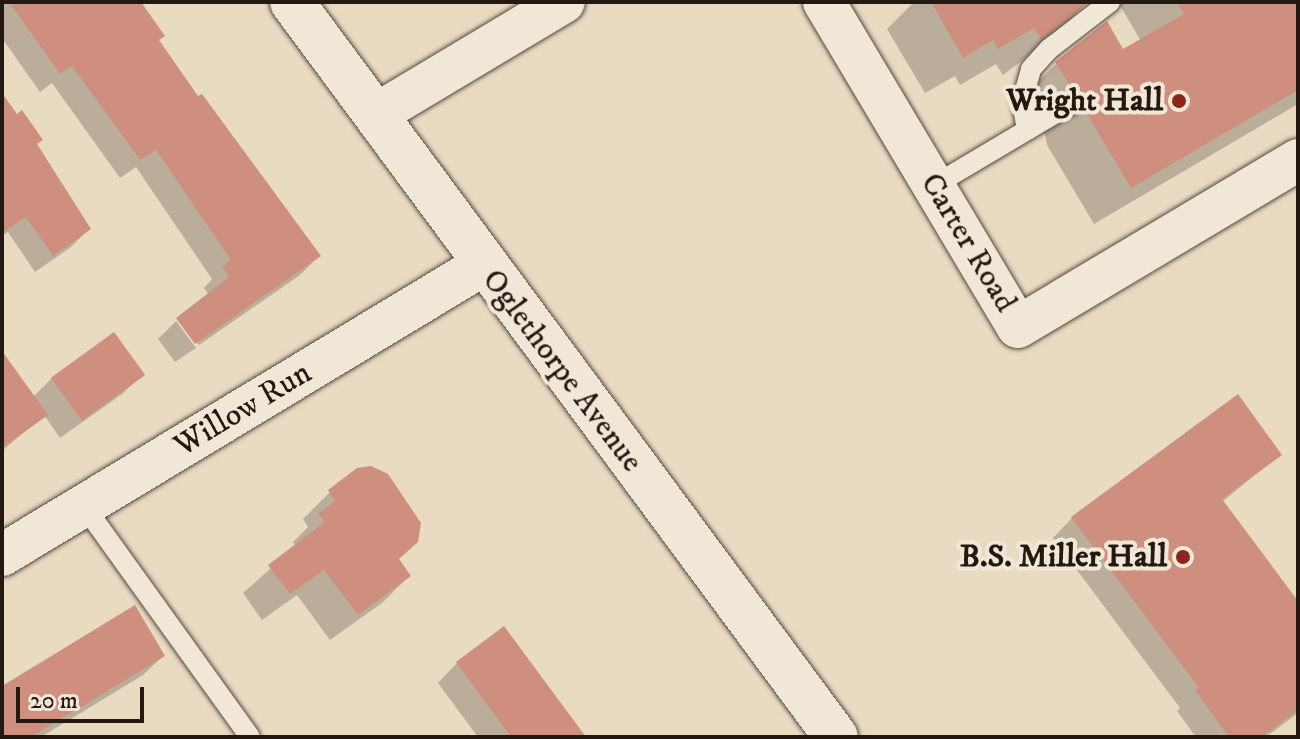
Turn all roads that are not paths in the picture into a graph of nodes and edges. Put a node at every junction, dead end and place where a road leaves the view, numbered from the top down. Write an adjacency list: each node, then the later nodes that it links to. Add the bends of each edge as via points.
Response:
1 (292, 2): 7 (main road, Oglethorpe Avenue)
2 (564, 2): 5 (street)
3 (824, 2): 10 (street, Carter Road)
4 (1110, 2): 8 (lane, via 1031,69 1022,101)
5 (517, 14): 7 (street)
6 (1071, 104): 8 (lane)
7 (375, 115): 11 (main road, Oglethorpe Avenue)
8 (1027, 130): 10 (lane)
9 (1298, 160): 10 (street, Carter Road, via 1018,327)
10 (933, 186)
11 (483, 265): 12 (street, Willow Run); 15 (main road, Oglethorpe Avenue)
12 (84, 506): 13 (street, Willow Run); 14 (lane)
13 (2, 555)
14 (250, 737)
15 (836, 737)

